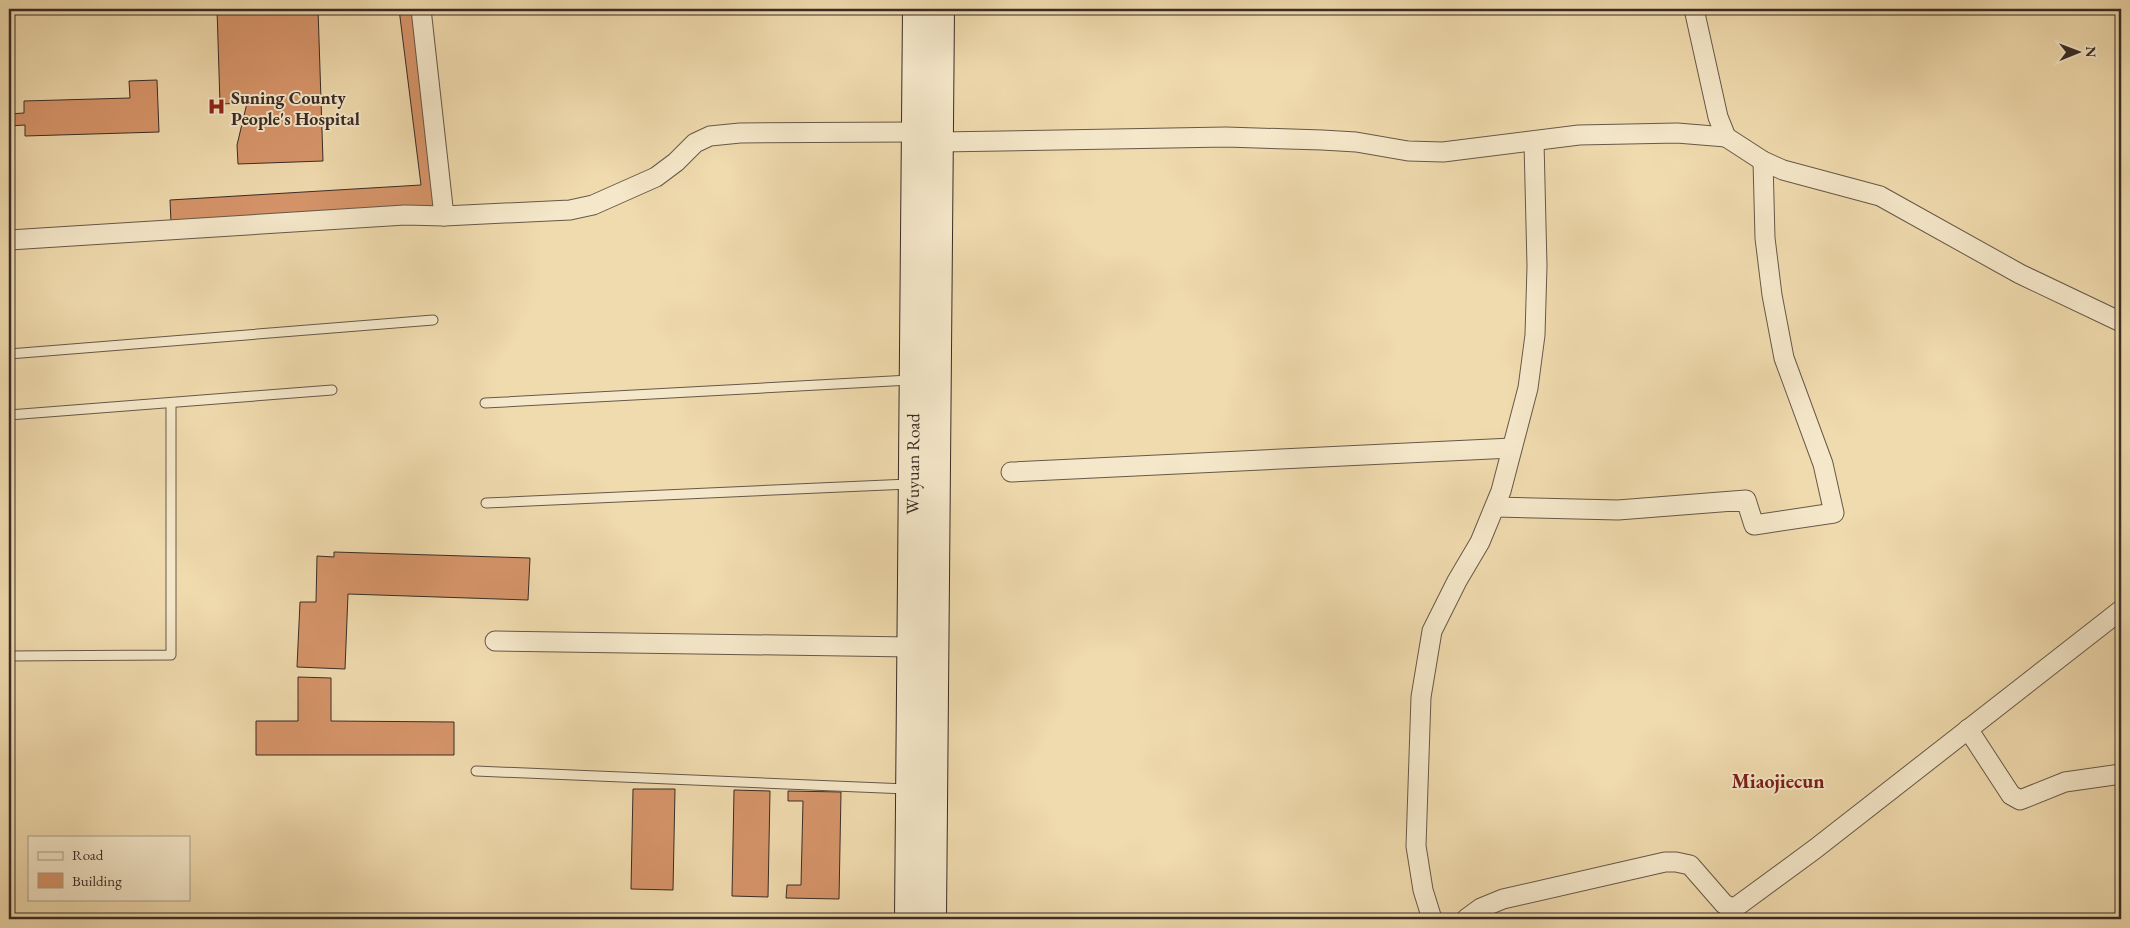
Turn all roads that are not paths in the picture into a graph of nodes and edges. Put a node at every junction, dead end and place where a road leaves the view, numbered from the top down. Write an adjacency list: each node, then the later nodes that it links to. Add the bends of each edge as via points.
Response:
1 (421, 9): 10 (street)
2 (916, 9): 5 (main road, Wuyuan Road)
3 (941, 9): 7 (main road, Wuyuan Road)
4 (1694, 9): 6 (street, via 1718,117)
5 (915, 132): 10 (street, via 710,136 695,143 656,177 593,204 570,210); 15 (main road, Wuyuan Road)
6 (1726, 137): 8 (street, via 1677,133 1579,135); 9 (street)
7 (940, 142): 8 (street, via 1226,137 1356,142 1408,151 1443,152); 34 (main road, Wuyuan Road)
8 (1534, 142): 20 (street, via 1535,335 1528,388)
9 (1763, 161): 13 (street, via 1783,170 1880,196 2020,274); 24 (street, via 1765,238 1784,358 1823,464 1834,513 1754,525 1746,500 1618,510)
10 (444, 216): 11 (street, via 405,215)
11 (9, 240)
12 (433, 320): 14 (lane)
13 (2121, 322)
14 (9, 354)
15 (913, 380): 18 (lane); 22 (main road, Wuyuan Road)
16 (332, 390): 17 (lane)
17 (171, 403): 19 (lane); 28 (lane, via 171,655)
18 (485, 403)
19 (9, 415)
20 (1512, 448): 21 (street); 24 (street)
21 (1011, 472)
22 (912, 484): 23 (lane); 27 (main road, Wuyuan Road)
23 (486, 503)
24 (1495, 507): 35 (street, via 1432,631 1420,697 1416,846 1423,890)
25 (2121, 610): 29 (street)
26 (495, 641): 27 (street)
27 (911, 647): 32 (main road, Wuyuan Road)
28 (9, 656)
29 (1968, 729): 31 (street, via 2011,795 2020,800 2065,782); 36 (street, via 1736,907 1724,904 1690,866 1665,862 1503,899 1481,908)
30 (476, 772): 32 (lane)
31 (2121, 774)
32 (909, 789): 33 (main road, Wuyuan Road)
33 (908, 919)
34 (933, 919)
35 (1432, 919)
36 (1466, 919)

